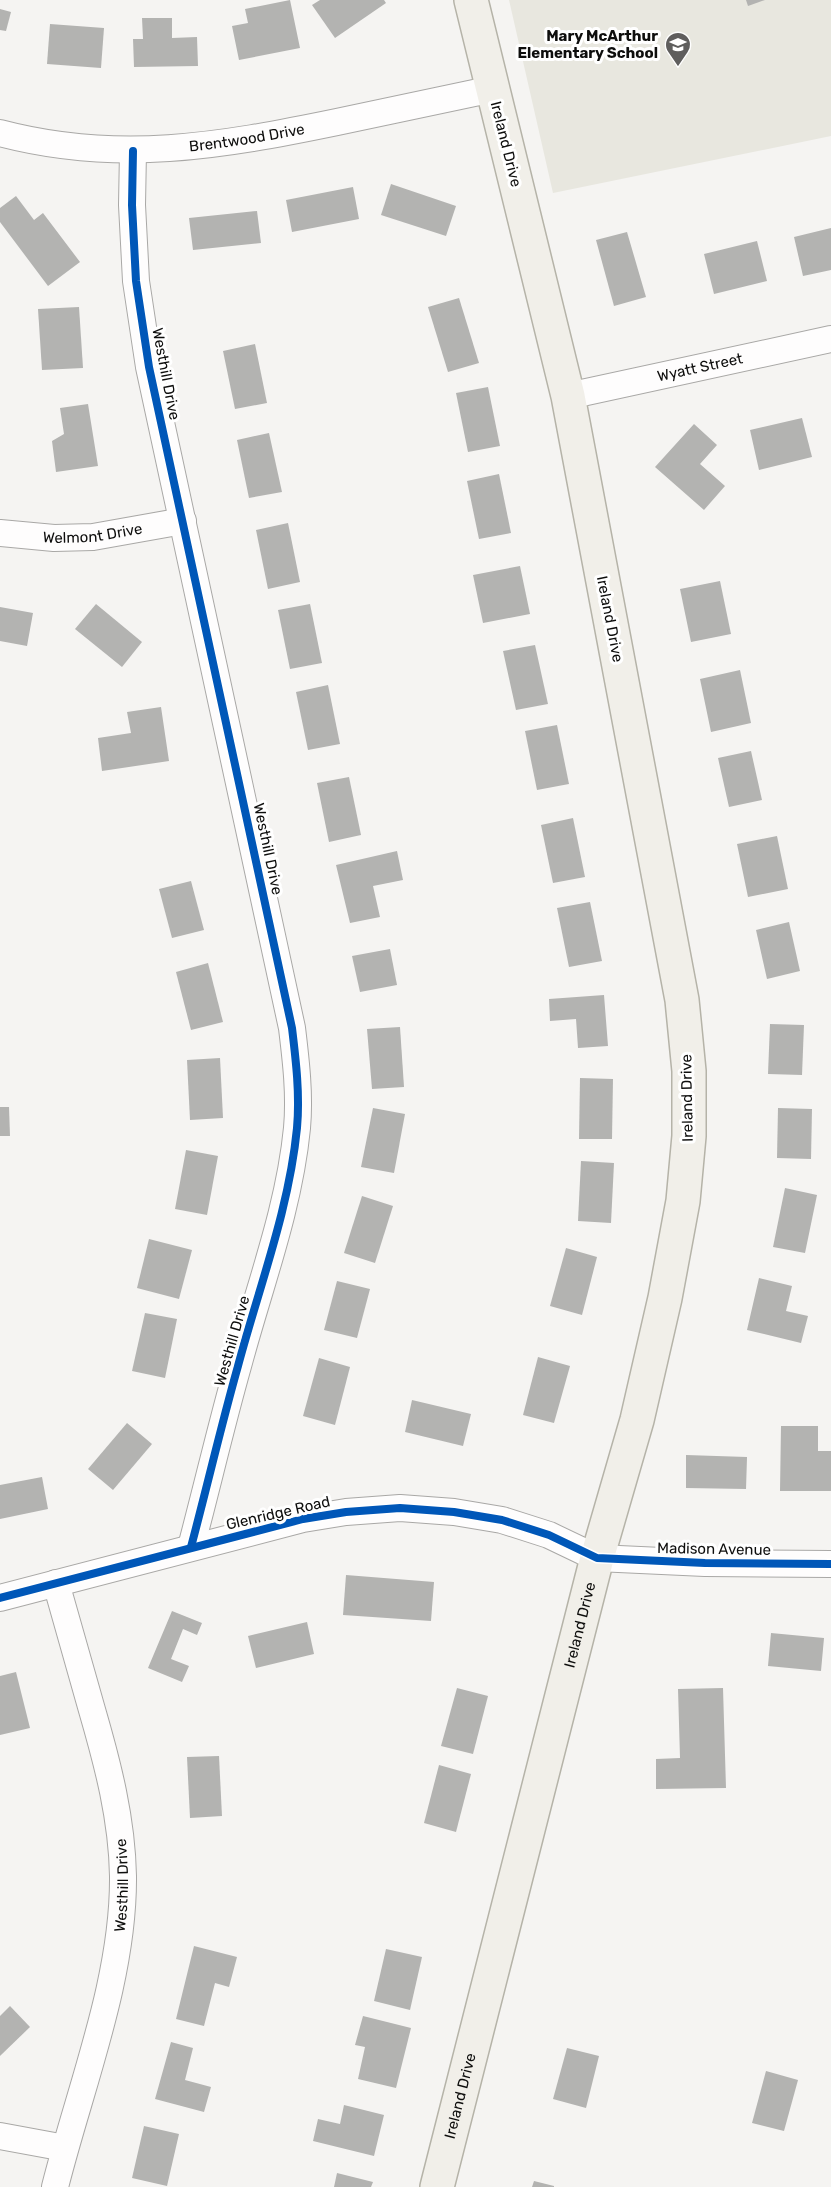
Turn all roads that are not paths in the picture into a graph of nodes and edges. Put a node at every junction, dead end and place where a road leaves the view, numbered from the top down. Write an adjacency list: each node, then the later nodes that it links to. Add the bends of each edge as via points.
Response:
1 (471, 0): 2 (main road, Ireland Drive)
2 (493, 89): 4 (street, Brentwood Drive, via 254,139 194,148); 6 (main road, Ireland Drive)
3 (0, 133): 4 (street, Brentwood Drive, via 74,148)
4 (133, 151): 7 (street, Westhill Drive, via 136,281)
5 (831, 339): 6 (street, Wyatt Street)
6 (568, 396): 10 (main road, Ireland Drive, via 680,989 689,1071 683,1201 669,1278 637,1420)
7 (183, 521): 8 (street, Welmont Drive, via 93,537); 9 (street, Westhill Drive, via 292,1028 297,1077 297,1126 290,1180)
8 (0, 533)
9 (191, 1547): 10 (street, Glenridge Road, via 303,1519 400,1508 502,1520 549,1535); 12 (street, Glenridge Road)
10 (597, 1558): 11 (street, Madison Avenue); 17 (main road, Ireland Drive)
11 (831, 1564)
12 (56, 1583): 13 (street, Glenridge Road); 15 (street, Westhill Drive, via 113,1784 123,1876 120,1931 109,1990)
13 (0, 1598)
14 (0, 2136): 15 (street)
15 (64, 2148): 16 (street, Westhill Drive)
16 (55, 2187)
17 (437, 2187)

